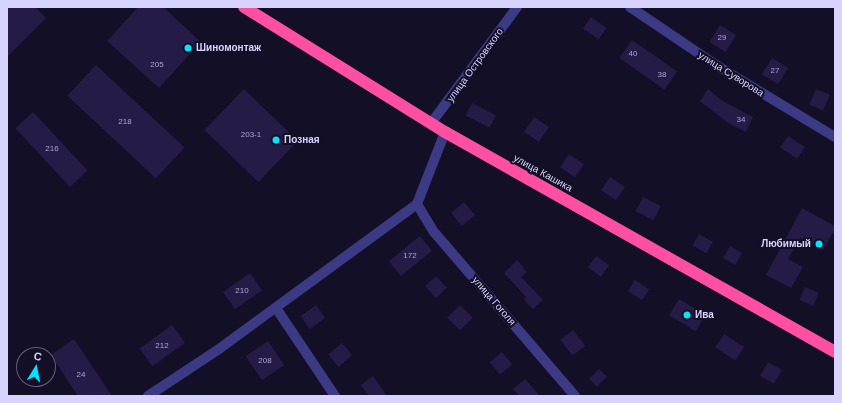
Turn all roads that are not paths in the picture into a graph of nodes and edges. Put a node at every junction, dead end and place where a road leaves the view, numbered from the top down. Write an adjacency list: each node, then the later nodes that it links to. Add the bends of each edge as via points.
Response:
1 (244, 7): 4 (highway, улица Кашика)
2 (517, 7): 4 (street, улица Островского)
3 (630, 7): 6 (street, улица Суворова, via 716,65)
4 (432, 122): 5 (highway, улица Кашика)
5 (446, 132): 7 (street); 9 (highway, улица Кашика)
6 (835, 137)
7 (417, 204): 8 (street); 12 (street, улица Гоголя, via 434,232)
8 (276, 308): 10 (street); 11 (street)
9 (835, 352)
10 (148, 396)
11 (335, 396)
12 (575, 396)

